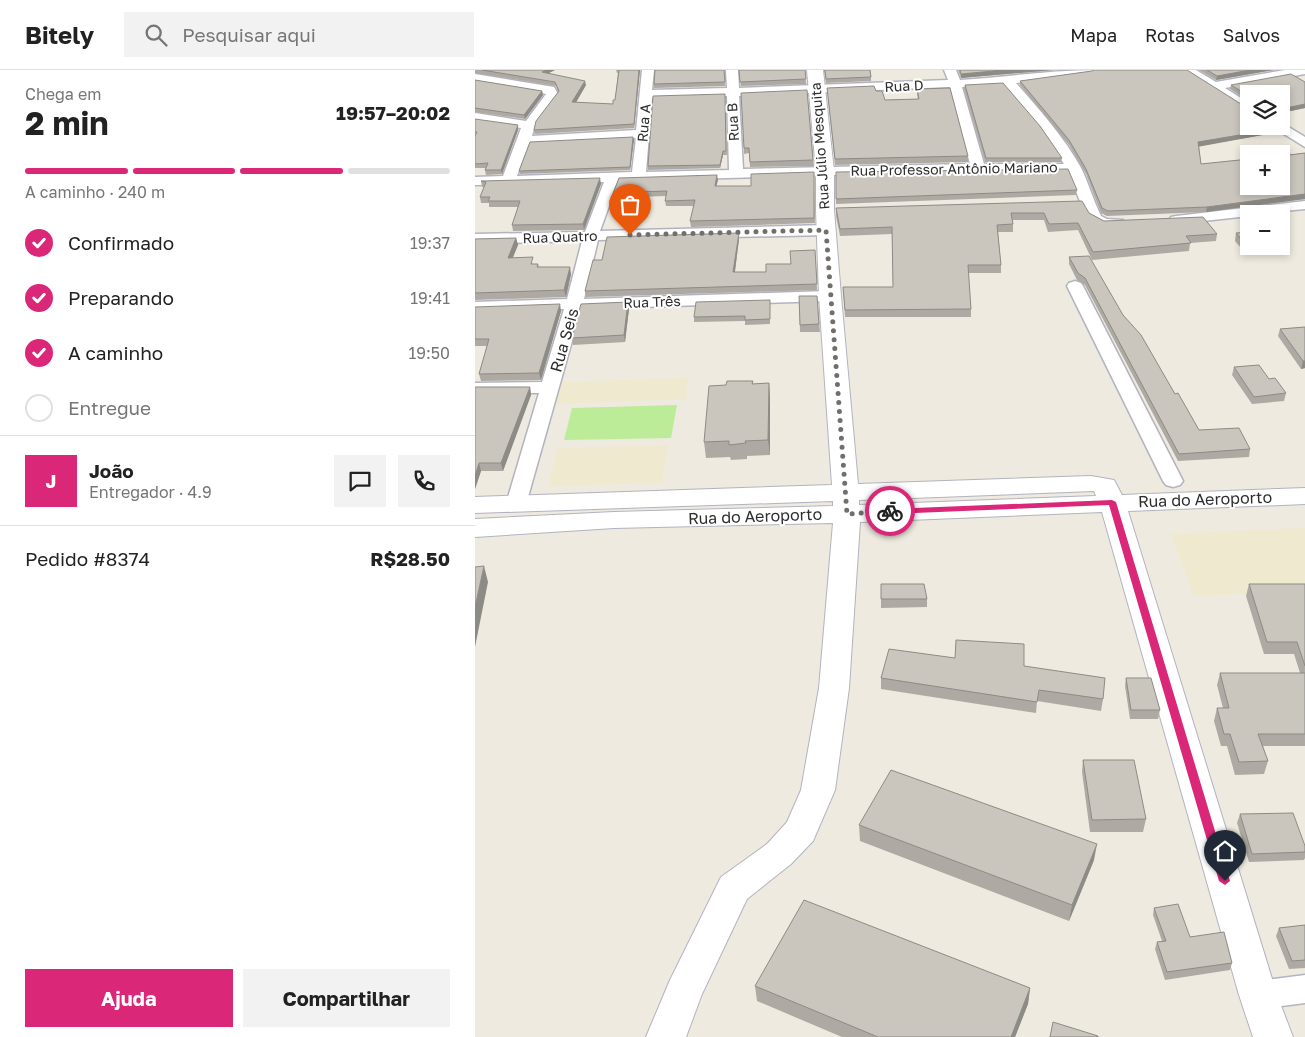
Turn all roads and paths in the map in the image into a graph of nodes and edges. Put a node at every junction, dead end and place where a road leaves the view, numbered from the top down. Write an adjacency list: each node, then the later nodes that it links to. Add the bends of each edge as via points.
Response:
1 (648, 70): 13 (street, Rua A)
2 (732, 70): 12 (street, Rua B)
3 (950, 70): 10 (street)
4 (1091, 70): 9 (street, Rua D)
5 (1188, 70): 11 (street)
6 (1305, 70): 11 (street)
7 (475, 78): 16 (street, via 550,90 552,94)
8 (816, 80): 10 (street, Rua D); 12 (street, Rua D); 23 (street, Rua Júlio Mesquita)
9 (1007, 81): 10 (street, Rua D); 22 (street, via 1046,126)
10 (955, 83): 21 (street)
11 (1215, 86): 14 (street)
12 (731, 92): 13 (street, Rua D); 24 (street, Rua B)
13 (646, 94): 17 (street, Rua A)
14 (1240, 103)
15 (475, 117): 16 (street)
16 (529, 125): 19 (street)
17 (643, 134): 19 (street); 26 (street, Rua A)
18 (1290, 134): 20 (street)
19 (523, 140): 27 (street)
20 (1305, 143)
21 (978, 168): 22 (street, Rua Professor Antônio Mariano); 23 (street, Rua Professor Antônio Mariano)
22 (1074, 168): 29 (street)
23 (825, 171): 24 (street, Rua Professor Antônio Mariano); 32 (street, Rua Júlio Mesquita)
24 (736, 174): 26 (street, Rua Professor Antônio Mariano)
25 (613, 176): 26 (street, Rua Professor Antônio Mariano); 27 (street, Rua Professor Antônio Mariano); 35 (street, Rua Seis)
26 (639, 176)
27 (508, 180): 28 (street, Rua Professor Antônio Mariano)
28 (475, 181)
29 (1089, 201): 30 (street); 34 (street, via 1097,220)
30 (1070, 202)
31 (1305, 205): 33 (street)
32 (831, 216): 35 (street, Rua Quatro); 38 (street, Rua Júlio Mesquita)
33 (1159, 221)
34 (1131, 223)
35 (591, 236): 36 (street, Rua Quatro); 39 (street, Rua Seis)
36 (475, 239)
37 (1075, 286): 44 (street)
38 (830, 296): 39 (street, Rua Três); 47 (street, Rua Júlio Mesquita)
39 (574, 304): 40 (street, Rua Três); 41 (street, Rua Seis)
40 (475, 307)
41 (550, 387): 42 (street); 48 (street, Rua Seis)
42 (475, 388)
43 (1305, 477): 44 (street, Rua do Aeroporto)
44 (1173, 482): 45 (street, Rua do Aeroporto)
45 (1108, 493): 46 (street, Rua do Aeroporto); 47 (street, Rua do Aeroporto); 52 (street)
46 (1305, 496)
47 (846, 503): 48 (street, Rua do Aeroporto); 50 (street, Rua do Aeroporto); 53 (street, Rua Júlio Mesquita, via 834,688 819,790 801,831 779,854 734,888 683,992)
48 (516, 504): 49 (street, Rua do Aeroporto)
49 (475, 505)
50 (475, 528)
51 (1305, 989): 52 (street)
52 (1258, 994): 54 (street)
53 (666, 1037)
54 (1273, 1037)

